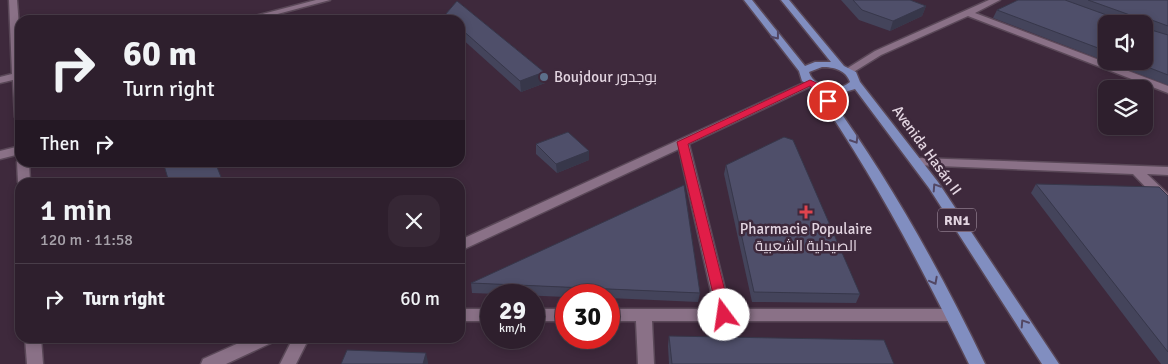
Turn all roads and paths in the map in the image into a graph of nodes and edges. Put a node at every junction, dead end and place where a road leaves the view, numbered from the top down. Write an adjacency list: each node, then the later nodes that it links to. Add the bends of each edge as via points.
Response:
1 (13, 0): 8 (street)
2 (326, 0): 7 (street)
3 (748, 0): 10 (main road, one-way to 10)
4 (785, 0): 9 (main road, RN1)
5 (996, 0): 6 (street)
6 (968, 13): 9 (street); 15 (street)
7 (264, 15)
8 (15, 25)
9 (844, 69): 10 (main road, via 818,64); 13 (main road, RN1)
10 (804, 71): 14 (main road, via 806,79)
11 (15, 77): 12 (street)
12 (0, 80)
13 (855, 83): 14 (main road, via 840,90); 19 (main road, Avenida Hasán II / RN1)
14 (813, 84): 16 (street); 29 (main road, one-way to 29, via 845,125 889,194)
15 (1168, 90)
16 (683, 142): 23 (street); 28 (street)
17 (15, 151): 18 (street)
18 (0, 155)
19 (919, 162): 20 (street); 38 (main road, Avenida Hasán II / RN1, one-way to 19)
20 (1135, 169): 21 (street); 22 (street)
21 (1168, 170)
22 (1168, 202)
23 (465, 244)
24 (465, 315): 25 (street)
25 (480, 315)
26 (620, 315): 27 (street)
27 (644, 315): 28 (street); 36 (street)
28 (724, 315): 29 (street)
29 (952, 315): 37 (main road)
30 (33, 343): 33 (street)
31 (254, 343): 34 (street)
32 (298, 343): 35 (street)
33 (35, 364)
34 (209, 364)
35 (288, 364)
36 (646, 364)
37 (977, 364)
38 (1051, 364)

